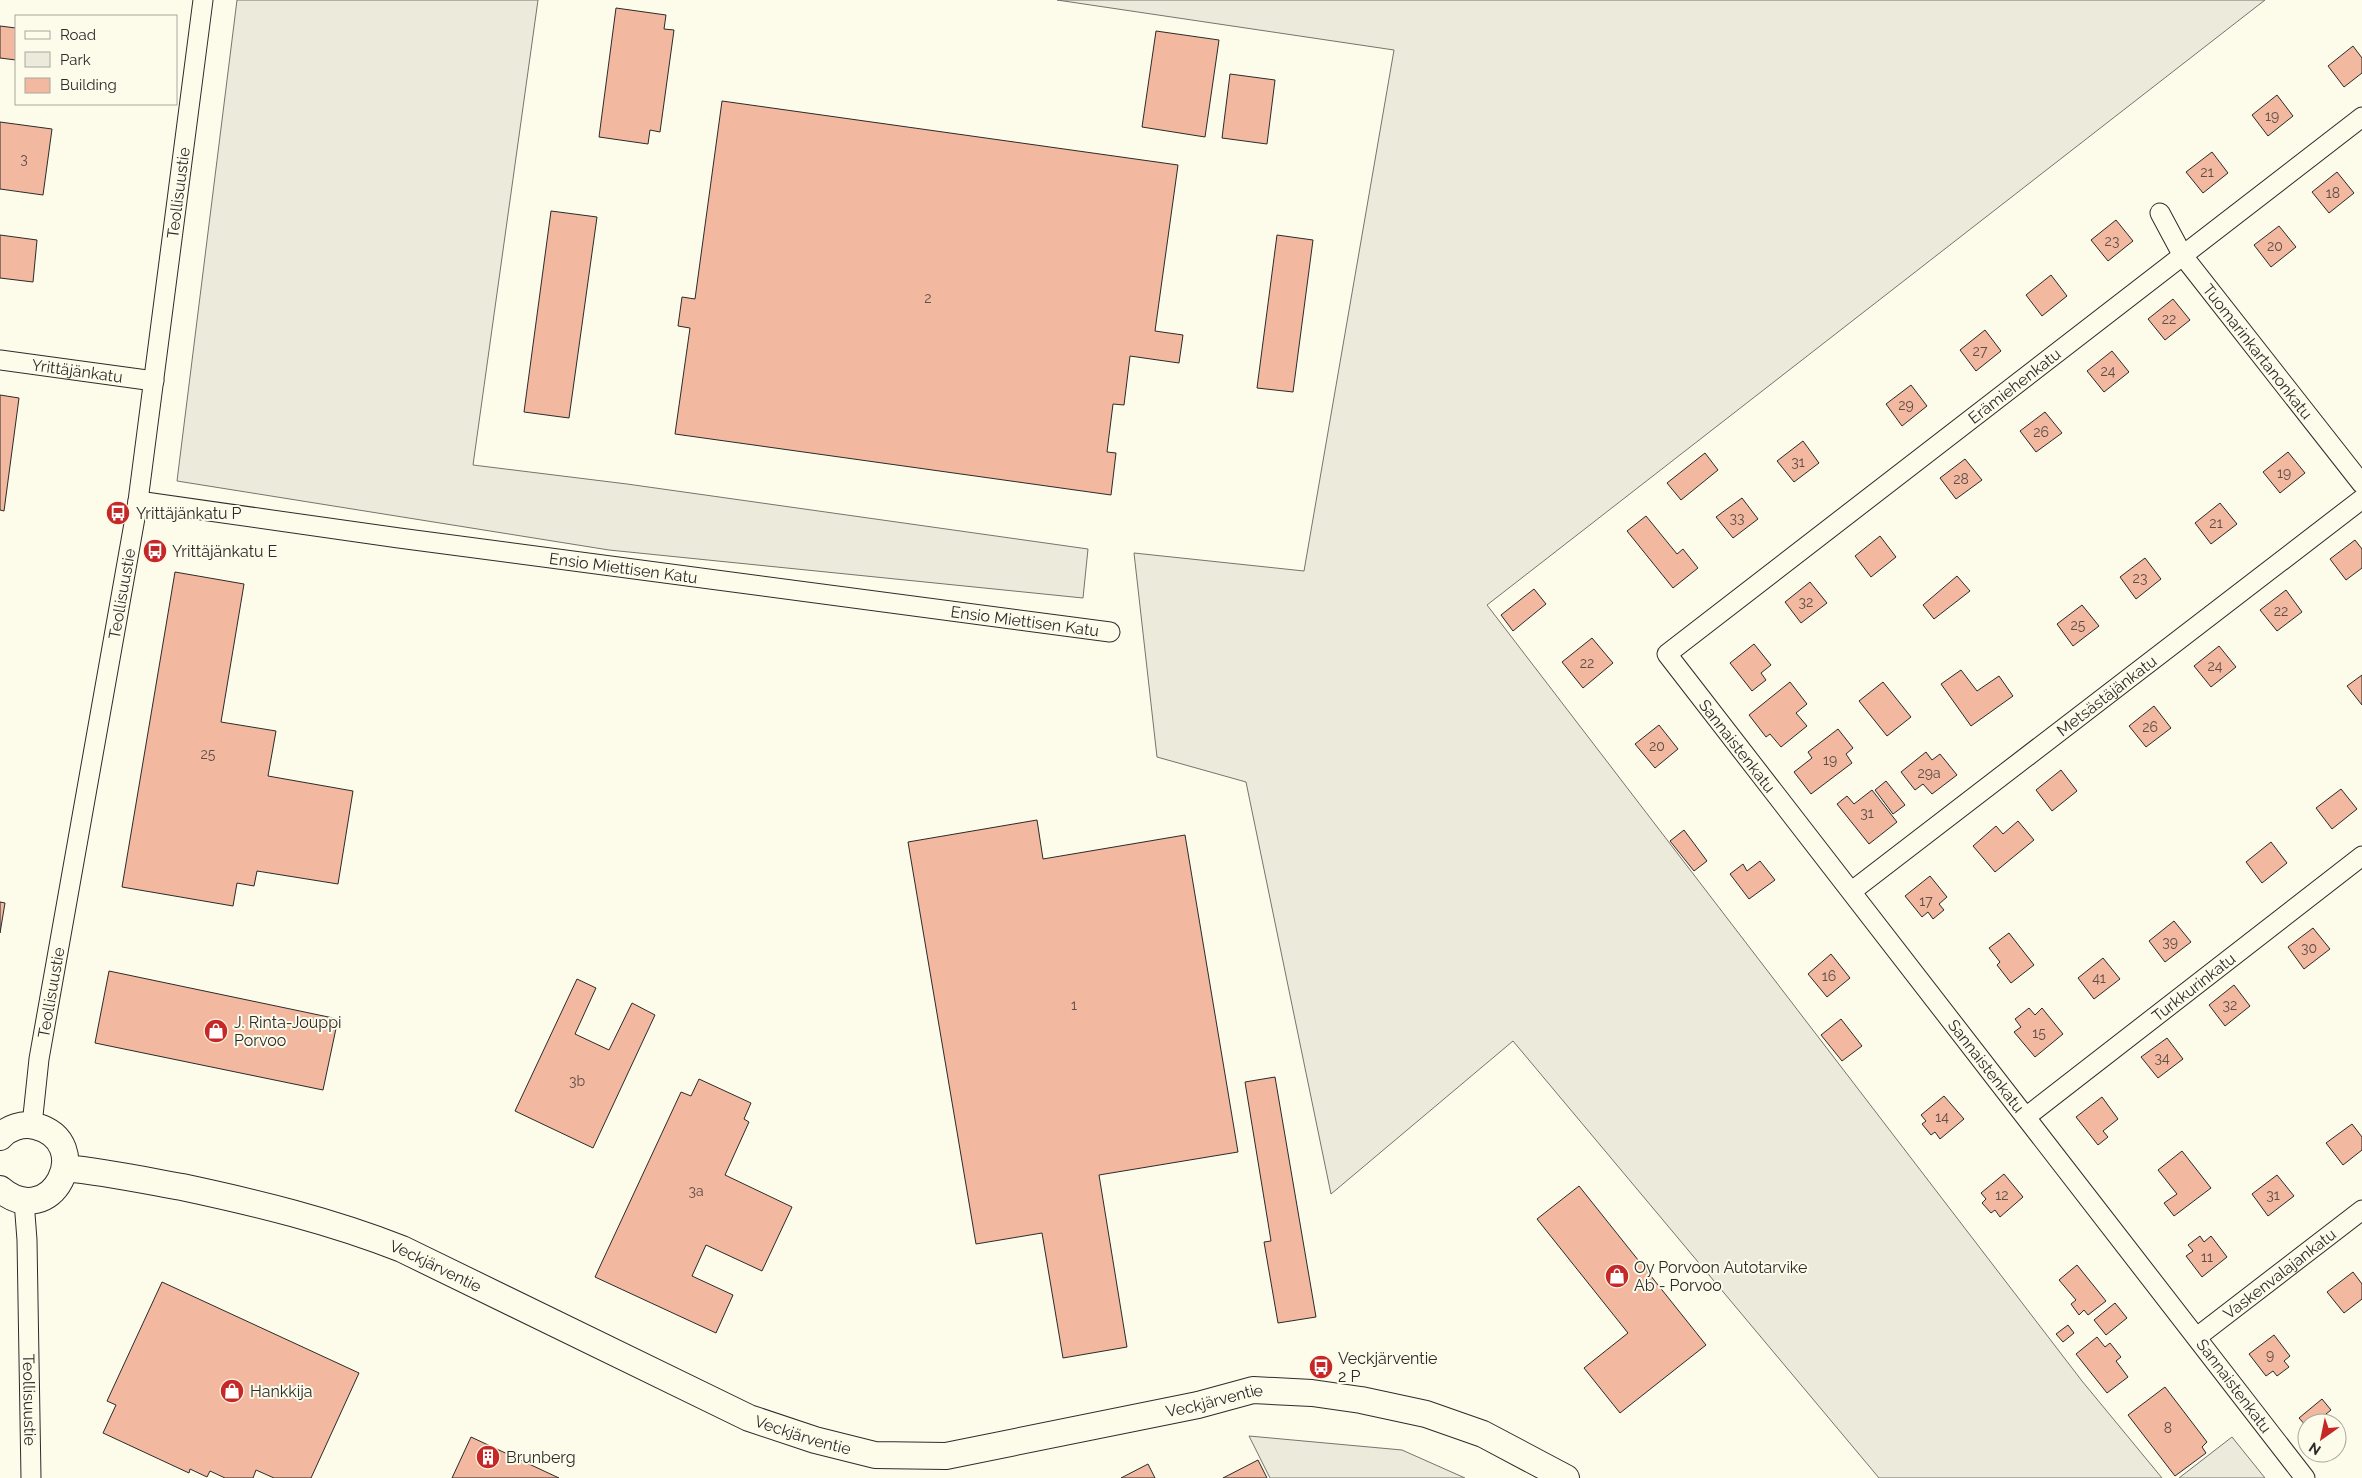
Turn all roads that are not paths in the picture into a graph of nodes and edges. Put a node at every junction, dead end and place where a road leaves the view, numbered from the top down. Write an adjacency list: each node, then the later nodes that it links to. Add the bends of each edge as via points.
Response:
1 (204, 0): 6 (street, Teollisuustie)
2 (2362, 117): 4 (street, Erämiehenkatu)
3 (2160, 213): 4 (street, Tuomarinkartanonkatu)
4 (2183, 256): 7 (street, Tuomarinkartanonkatu); 11 (street, Erämiehenkatu)
5 (0, 360): 6 (street, Yrittäjänkatu)
6 (154, 381): 9 (street, Teollisuustie)
7 (2362, 484)
8 (2362, 498): 13 (street, Metsästäjänkatu)
9 (138, 501): 10 (street, Ensio Miettisen Katu); 15 (street, Teollisuustie, via 39,1059)
10 (1110, 632)
11 (1667, 654): 13 (street, Sannaistenkatu)
12 (2362, 856): 14 (street, Turkkurinkatu)
13 (1852, 891): 14 (street, Sannaistenkatu)
14 (2026, 1117): 21 (street, Sannaistenkatu)
15 (32, 1125): 16 (main road, via 18,1126 4,1132); 17 (main road, via 47,1130 58,1140)
16 (0, 1138)
17 (66, 1168): 19 (main road, via 52,1193 39,1200); 23 (main road, Veckjärventie, via 244,1200 374,1238 749,1418 815,1440 875,1455 946,1456 1253,1390 1312,1393 1426,1414 1483,1434)
18 (0, 1189): 19 (main road, via 9,1197)
19 (24, 1201): 22 (street, Teollisuustie)
20 (2362, 1210): 21 (street, Vaskenvalajankatu)
21 (2197, 1337): 24 (street, Sannaistenkatu)
22 (31, 1478)
23 (1566, 1478)
24 (2305, 1478)

